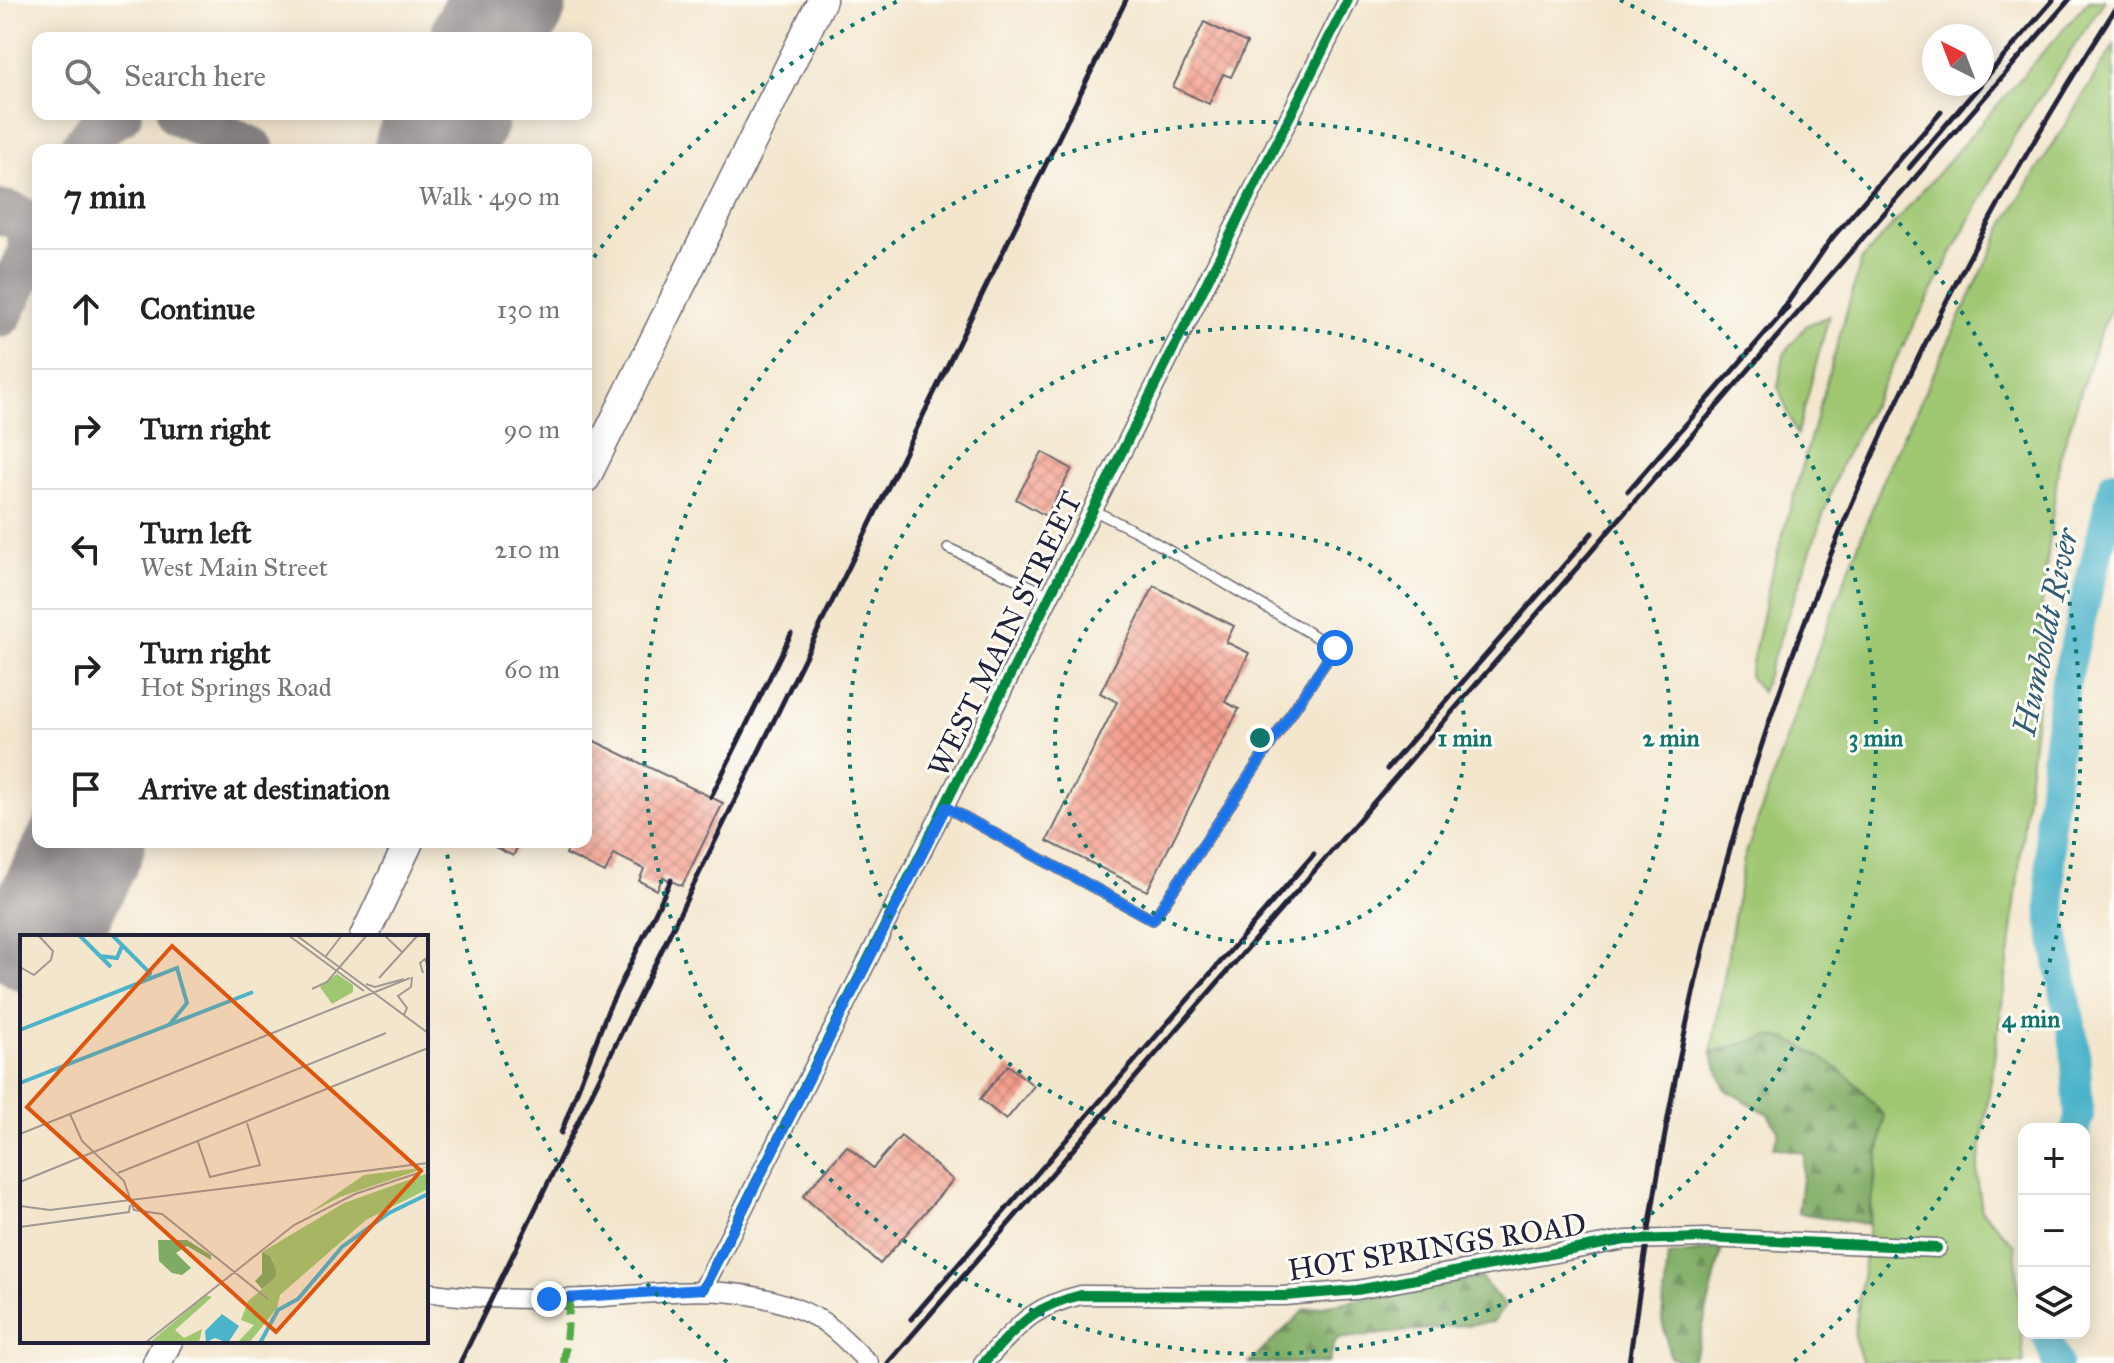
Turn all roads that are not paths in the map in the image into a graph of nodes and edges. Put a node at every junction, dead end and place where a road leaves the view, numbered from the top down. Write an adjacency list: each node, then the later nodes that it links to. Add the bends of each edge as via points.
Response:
1 (822, 0): 3 (main road)
2 (1348, 0): 4 (street, WEST MAIN STREET)
3 (592, 466)
4 (1093, 510): 6 (street, WEST MAIN STREET); 7 (lane, via 1335,648 1153,920)
5 (948, 548): 6 (lane)
6 (1050, 595): 7 (street, WEST MAIN STREET)
7 (946, 807): 11 (street, WEST MAIN STREET)
8 (406, 848): 9 (main road)
9 (365, 935)
10 (1937, 1248): 16 (street, HOT SPRINGS ROAD, via 1706,1238 1625,1240 1357,1290 1284,1296 1081,1295 1035,1311)
11 (703, 1289): 12 (street, via 549,1299); 15 (street, via 765,1299 818,1319 843,1335)
12 (428, 1292)
13 (167, 1343): 14 (main road)
14 (157, 1363)
15 (869, 1363)
16 (983, 1363)

